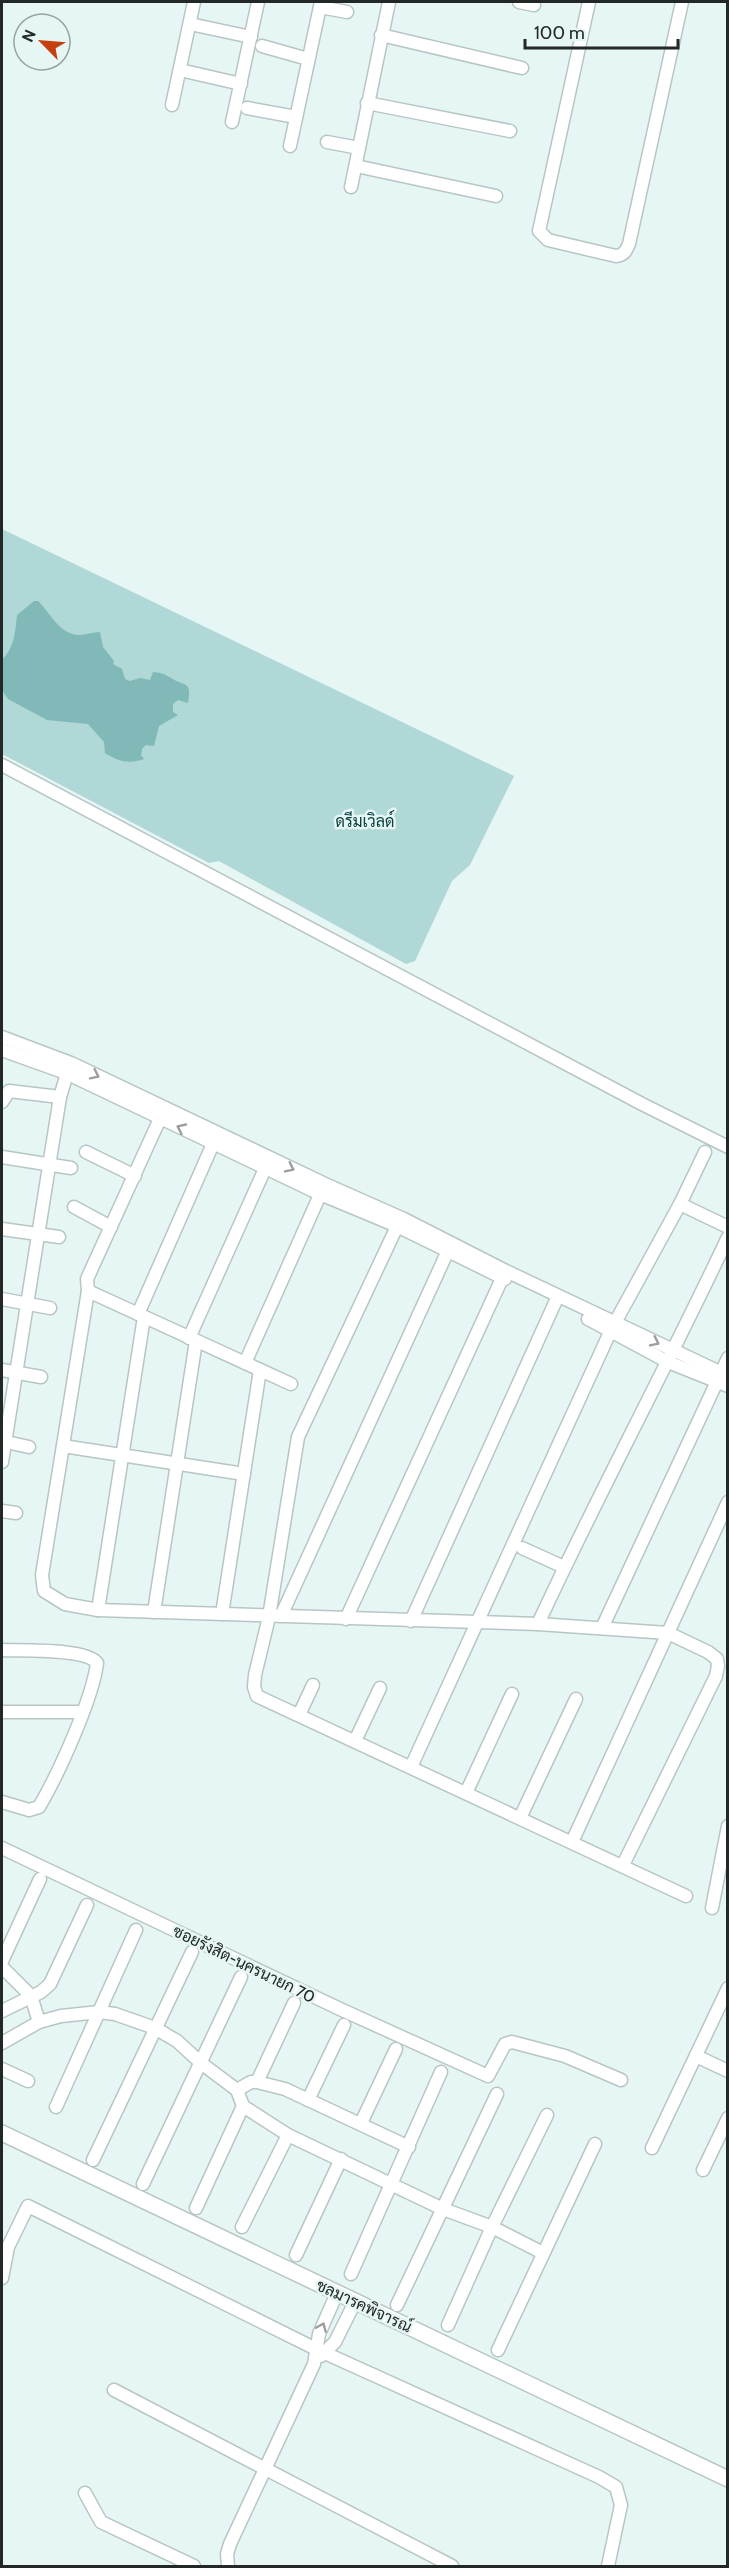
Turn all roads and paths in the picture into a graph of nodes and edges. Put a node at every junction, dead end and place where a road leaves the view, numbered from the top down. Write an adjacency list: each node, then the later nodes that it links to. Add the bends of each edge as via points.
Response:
1 (194, 2): 10 (street)
2 (258, 2): 12 (street)
3 (389, 2): 11 (street)
4 (519, 2): 8 (street)
5 (589, 2): 6 (street, via 539,231 548,240 616,256 626,251 629,244)
6 (682, 2)
7 (320, 4): 9 (street); 14 (street)
8 (534, 5)
9 (347, 12)
10 (190, 24): 12 (street); 16 (street)
11 (381, 35): 15 (street); 18 (street)
12 (251, 37): 17 (street)
13 (262, 46): 14 (street)
14 (308, 59): 21 (street)
15 (522, 68)
16 (180, 70): 17 (street); 19 (street)
17 (241, 84): 22 (street)
18 (368, 104): 23 (street); 26 (street)
19 (172, 105)
20 (247, 108): 21 (street)
21 (296, 117): 25 (street)
22 (232, 122)
23 (510, 131)
24 (327, 142): 26 (street)
25 (290, 146)
26 (359, 148): 27 (street)
27 (356, 166): 28 (street); 29 (street)
28 (351, 187)
29 (496, 196)
30 (2, 765): 38 (street)
31 (2, 1037): 33 (street)
32 (2, 1050): 33 (street)
33 (69, 1068): 34 (street); 36 (street)
34 (60, 1097): 35 (street, via 9,1092); 43 (street)
35 (2, 1102)
36 (163, 1113): 37 (street); 45 (street)
37 (215, 1138): 42 (street); 63 (street)
38 (728, 1147)
39 (86, 1152): 45 (street)
40 (705, 1152): 47 (street)
41 (2, 1157): 43 (street)
42 (267, 1163): 46 (street); 65 (street)
43 (49, 1165): 44 (street); 53 (street)
44 (71, 1168)
45 (135, 1176): 50 (street)
46 (322, 1189): 49 (street); 68 (street)
47 (680, 1204): 51 (street); 64 (street)
48 (74, 1207): 50 (street)
49 (403, 1218): 56 (street); 90 (street, via 298,1437)
50 (111, 1227): 58 (street, via 87,1279)
51 (728, 1227)
52 (2, 1229): 53 (street)
53 (38, 1234): 55 (street); 61 (street)
54 (728, 1237): 66 (street)
55 (59, 1238)
56 (450, 1248): 57 (street); 90 (street)
57 (504, 1275): 60 (street); 91 (street)
58 (88, 1291): 63 (street); 77 (street)
59 (2, 1299): 61 (street)
60 (557, 1300): 64 (street); 92 (street)
61 (28, 1304): 62 (street); 71 (street)
62 (50, 1308)
63 (141, 1315): 65 (street); 78 (street)
64 (613, 1327): 66 (street); 93 (street)
65 (192, 1340): 68 (street); 80 (street)
66 (671, 1356): 73 (street); 86 (street)
67 (728, 1358): 73 (street)
68 (244, 1363): 70 (street)
69 (2, 1370): 71 (street)
70 (260, 1370): 74 (street); 81 (street)
71 (17, 1372): 72 (street); 75 (street)
72 (40, 1377)
73 (723, 1379): 95 (street)
74 (291, 1384)
75 (3, 1441): 76 (street); 79 (street)
76 (29, 1446)
77 (63, 1446): 78 (street); 87 (street, via 42,1583 44,1591 65,1604)
78 (122, 1455): 80 (street); 87 (street)
79 (2, 1462)
80 (177, 1464): 81 (street); 88 (street)
81 (244, 1474): 89 (street)
82 (728, 1502): 96 (street)
83 (2, 1511): 84 (street)
84 (16, 1513)
85 (522, 1548): 86 (street)
86 (564, 1567): 94 (street)
87 (98, 1610): 88 (street)
88 (154, 1612): 89 (street)
89 (222, 1614): 90 (street)
90 (275, 1616): 91 (street); 104 (street, via 254,1687 257,1696)
91 (346, 1619): 92 (street)
92 (411, 1621): 93 (street)
93 (476, 1623): 94 (street); 106 (street)
94 (538, 1624): 95 (street)
95 (602, 1628): 96 (street)
96 (668, 1633): 111 (street); 113 (street, via 708,1652 717,1659 718,1666)
97 (2, 1650): 103 (street, via 94,1658 96,1673)
98 (313, 1684): 104 (street)
99 (380, 1688): 105 (street)
100 (512, 1694): 107 (street)
101 (576, 1699): 109 (street)
102 (2, 1712): 103 (street)
103 (82, 1712): 108 (street, via 39,1807 29,1810)
104 (300, 1715): 105 (street)
105 (355, 1741): 106 (street)
106 (411, 1767): 107 (street)
107 (466, 1793): 109 (street)
108 (2, 1802)
109 (520, 1818): 111 (street)
110 (728, 1826): 117 (street)
111 (572, 1842): 113 (street)
112 (2, 1848): 138 (street, ซอยรังสิต-นครนายก 70, via 488,2076 505,2044 512,2042 566,2056)
113 (623, 1865): 115 (street)
114 (40, 1879): 120 (street)
115 (686, 1896)
116 (87, 1905): 124 (street, via 50,1984)
117 (712, 1908)
118 (136, 1930): 127 (street)
119 (192, 1952): 130 (street)
120 (2, 1961)
121 (2, 1967): 124 (street)
122 (241, 1977): 134 (street)
123 (728, 1988): 133 (street)
124 (31, 1996): 126 (street); 128 (street)
125 (294, 2003): 140 (street)
126 (2, 2011)
127 (99, 2012): 128 (street); 130 (street); 145 (street)
128 (39, 2022): 131 (street)
129 (344, 2025): 143 (street)
130 (155, 2028): 134 (street); 155 (street)
131 (2, 2043)
132 (396, 2049): 148 (street)
133 (696, 2056): 136 (street); 153 (street)
134 (201, 2063): 141 (street); 157 (street)
135 (2, 2069): 139 (street)
136 (728, 2071)
137 (441, 2073): 152 (street)
138 (621, 2080)
139 (28, 2081)
140 (257, 2082): 141 (street); 143 (street)
141 (237, 2090): 144 (street)
142 (497, 2094): 160 (street)
143 (308, 2100): 148 (street)
144 (243, 2106): 150 (street); 159 (street)
145 (56, 2107)
146 (547, 2115): 162 (street)
147 (728, 2118): 156 (street)
148 (361, 2123): 152 (street)
149 (2, 2133): 167 (street, ชลมารคพิจารณ์)
150 (288, 2135): 154 (street); 161 (street)
151 (595, 2144): 163 (street)
152 (410, 2147): 158 (street)
153 (652, 2148)
154 (341, 2159): 158 (street); 164 (street)
155 (93, 2160)
156 (702, 2170)
157 (143, 2184)
158 (392, 2184): 160 (street); 165 (street)
159 (196, 2208)
160 (443, 2209): 162 (street); 169 (street)
161 (242, 2227)
162 (492, 2227): 163 (street); 170 (street)
163 (543, 2253): 171 (street)
164 (296, 2255)
165 (351, 2274)
166 (2, 2278): 172 (street, via 8,2247 28,2206)
167 (338, 2294): 168 (street, ชลมารคพิจารณ์); 172 (street, one-way to 167, via 319,2334)
168 (355, 2302): 172 (street, via 335,2342); 175 (street, ชลมารคพิจารณ์)
169 (397, 2305)
170 (448, 2325)
171 (498, 2350)
172 (321, 2351): 174 (street); 180 (street, via 616,2487 621,2505)
173 (114, 2390): 174 (street)
174 (266, 2468): 178 (street, via 230,2544); 179 (street)
175 (728, 2479)
176 (85, 2493): 177 (street, via 101,2522)
177 (194, 2566)
178 (228, 2566)
179 (452, 2566)
180 (608, 2566)

